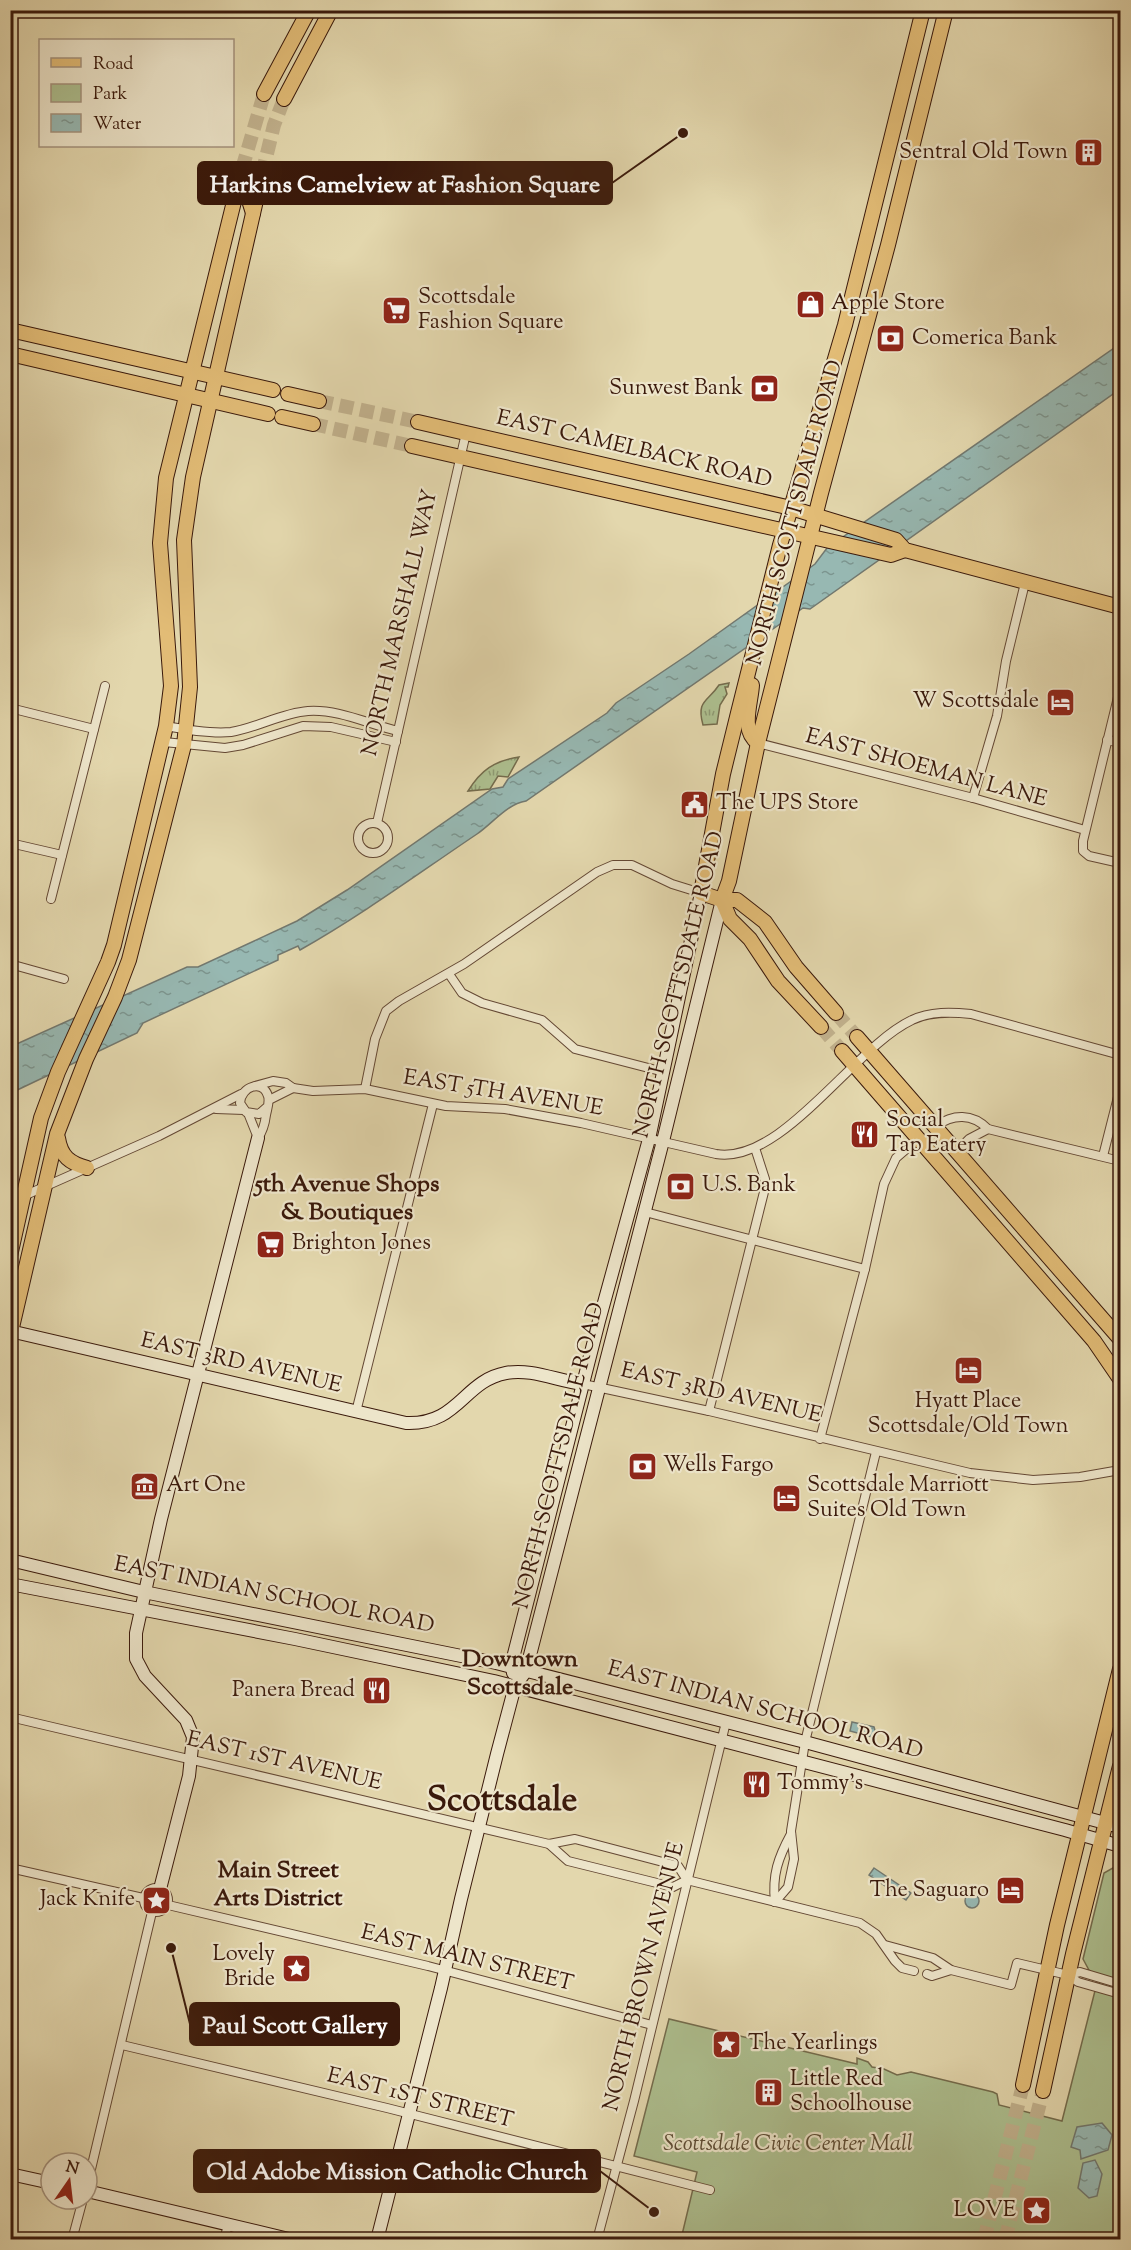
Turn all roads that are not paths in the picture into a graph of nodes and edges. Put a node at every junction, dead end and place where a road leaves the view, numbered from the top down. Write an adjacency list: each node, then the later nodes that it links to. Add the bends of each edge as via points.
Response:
1 (309, 10): 5 (main road)
2 (331, 10): 6 (main road)
3 (923, 10): 25 (main road, NORTH SCOTTSDALE ROAD, via 845,325)
4 (946, 10): 26 (main road, NORTH SCOTTSDALE ROAD, via 875,296)
5 (264, 94)
6 (284, 99)
7 (236, 192): 8 (main road, via 245,214 234,262); 8 (main road, via 252,172 246,191 253,213); 11 (main road)
8 (239, 270): 12 (main road)
9 (10, 330): 11 (main road)
10 (10, 354): 15 (main road)
11 (192, 371): 12 (main road); 15 (main road)
12 (216, 377): 13 (main road); 16 (main road)
13 (273, 390)
14 (288, 394): 17 (main road)
15 (185, 395): 16 (main road); 36 (main road, via 166,478 160,543 171,686)
16 (210, 400): 18 (main road); 38 (main road, via 184,540 190,687)
17 (319, 401)
18 (268, 414)
19 (282, 417): 21 (main road)
20 (418, 422): 22 (main road, EAST CAMELBACK ROAD)
21 (313, 424)
22 (466, 433): 24 (street, NORTH MARSHALL WAY); 25 (main road, EAST CAMELBACK ROAD)
23 (412, 446): 24 (main road, EAST CAMELBACK ROAD)
24 (461, 457): 27 (main road, EAST CAMELBACK ROAD); 39 (street, NORTH MARSHALL WAY)
25 (791, 508): 26 (main road, EAST CAMELBACK ROAD); 27 (main road, NORTH SCOTTSDALE ROAD)
26 (815, 515): 28 (main road, NORTH SCOTTSDALE ROAD); 29 (main road, EAST CAMELBACK ROAD, via 896,540)
27 (785, 530): 28 (main road, EAST CAMELBACK ROAD); 32 (main road, NORTH SCOTTSDALE ROAD)
28 (816, 537): 29 (main road, EAST CAMELBACK ROAD, via 891,555); 43 (main road, NORTH SCOTTSDALE ROAD, via 802,569)
29 (905, 550): 30 (main road, EAST CAMELBACK ROAD)
30 (1025, 583): 31 (main road, EAST CAMELBACK ROAD); 46 (street, via 997,716)
31 (1120, 607)
32 (750, 664): 43 (main road, via 752,687 747,727); 52 (main road, NORTH SCOTTSDALE ROAD, via 723,774)
33 (105, 686): 37 (street)
34 (1120, 689): 40 (street)
35 (10, 708): 37 (street)
36 (166, 726): 38 (street); 41 (main road)
37 (94, 729): 50 (street)
38 (186, 730): 39 (street, via 231,732 287,715 319,711); 45 (main road)
39 (398, 731): 42 (street, NORTH MARSHALL WAY)
40 (1107, 740): 44 (street); 48 (street)
41 (164, 742): 45 (street); 88 (main road, via 114,945 58,1072 42,1118)
42 (396, 742): 45 (street, via 331,727 303,726 225,748); 47 (street, NORTH MARSHALL WAY)
43 (758, 743): 46 (street, EAST SHOEMAN LANE); 54 (main road, NORTH SCOTTSDALE ROAD)
44 (1120, 743)
45 (184, 745): 77 (main road, via 129,960)
46 (973, 798): 48 (street, EAST SHOEMAN LANE)
47 (377, 823)
48 (1085, 830): 51 (street, via 1083,851)
49 (10, 843): 50 (street)
50 (62, 855): 53 (street)
51 (1120, 863)
52 (701, 893): 54 (main road); 56 (street, via 632,866 613,865 597,872); 65 (main road, NORTH SCOTTSDALE ROAD)
53 (51, 899)
54 (722, 900): 58 (main road, via 737,900 765,922 796,967); 59 (main road, via 730,919 750,939 778,981); 81 (main road, NORTH SCOTTSDALE ROAD)
55 (10, 964): 57 (street)
56 (449, 974): 65 (street, via 462,993 482,1003 542,1020 575,1049); 68 (street, via 386,1011 375,1040)
57 (64, 979)
58 (836, 1013)
59 (821, 1027)
60 (857, 1037): 62 (main road)
61 (842, 1051): 64 (main road)
62 (870, 1051): 63 (street, EAST 5TH AVENUE, via 914,1019 955,1012); 64 (street, EAST 5TH AVENUE); 75 (main road)
63 (1120, 1055)
64 (854, 1066): 80 (main road); 82 (street, EAST 5TH AVENUE, via 774,1137)
65 (664, 1072): 79 (main road, NORTH SCOTTSDALE ROAD)
66 (255, 1086): 67 (street, EAST 5TH AVENUE, via 273,1081); 70 (street); 71 (street, via 265,1090)
67 (293, 1088): 68 (street, EAST 5TH AVENUE, via 321,1092); 71 (street)
68 (365, 1089): 72 (street, EAST 5TH AVENUE)
69 (1120, 1089): 84 (street)
70 (241, 1094): 73 (street); 74 (street, via 240,1102)
71 (268, 1104): 74 (street, via 259,1114); 78 (street)
72 (434, 1104): 79 (street, EAST 5TH AVENUE, via 505,1109); 102 (street)
73 (216, 1109): 74 (street); 86 (street)
74 (246, 1112): 78 (street)
75 (936, 1126): 76 (street, via 960,1116); 83 (main road)
76 (988, 1128): 83 (street); 84 (street)
77 (57, 1134): 86 (main road, via 59,1149 66,1159); 87 (main road)
78 (258, 1138): 97 (main road)
79 (649, 1139): 81 (street, EAST 5TH AVENUE); 99 (main road, NORTH SCOTTSDALE ROAD)
80 (918, 1139): 94 (street, via 896,1158 889,1171); 98 (main road, via 1094,1341)
81 (663, 1141): 82 (street, EAST 5TH AVENUE, via 724,1155); 90 (main road, NORTH SCOTTSDALE ROAD)
82 (755, 1148): 92 (street, via 765,1188)
83 (957, 1151): 96 (main road)
84 (1102, 1156): 85 (street)
85 (1120, 1161)
86 (87, 1168): 87 (street)
87 (45, 1187): 88 (street); 95 (main road)
88 (24, 1196): 89 (street); 93 (main road)
89 (10, 1202)
90 (645, 1212): 92 (street); 100 (main road, NORTH SCOTTSDALE ROAD)
91 (10, 1232): 93 (main road)
92 (753, 1240): 94 (street); 101 (street)
93 (11, 1252)
94 (865, 1269): 103 (street)
95 (11, 1333): 97 (main road, EAST 3RD AVENUE)
96 (1120, 1339)
97 (198, 1376): 102 (main road, EAST 3RD AVENUE); 108 (main road)
98 (1120, 1379)
99 (583, 1384): 100 (street, EAST 3RD AVENUE); 102 (main road, EAST 3RD AVENUE, via 513,1372 476,1387 432,1421 406,1424); 112 (main road, NORTH SCOTTSDALE ROAD)
100 (598, 1387): 101 (street, EAST 3RD AVENUE); 114 (main road, NORTH SCOTTSDALE ROAD)
101 (709, 1411): 103 (street, EAST 3RD AVENUE)
102 (356, 1412)
103 (820, 1439): 104 (street, EAST 3RD AVENUE)
104 (876, 1452): 105 (street, EAST 3RD AVENUE, via 970,1473 1033,1480); 119 (street)
105 (1120, 1470)
106 (10, 1560): 108 (main road, EAST INDIAN SCHOOL ROAD)
107 (10, 1584): 109 (main road, EAST INDIAN SCHOOL ROAD)
108 (144, 1592): 109 (main road); 110 (main road, EAST INDIAN SCHOOL ROAD)
109 (141, 1610): 111 (main road, EAST INDIAN SCHOOL ROAD); 120 (main road, via 136,1659 145,1676 191,1727)
110 (356, 1634): 111 (main road); 112 (main road, EAST INDIAN SCHOOL ROAD)
111 (352, 1651): 115 (main road, EAST INDIAN SCHOOL ROAD)
112 (512, 1667): 114 (main road, EAST INDIAN SCHOOL ROAD); 115 (main road, NORTH SCOTTSDALE ROAD)
113 (1120, 1669): 123 (main road)
114 (526, 1671): 115 (main road, NORTH SCOTTSDALE ROAD); 117 (main road, EAST INDIAN SCHOOL ROAD)
115 (515, 1686): 118 (main road, EAST INDIAN SCHOOL ROAD); 125 (main road, NORTH SCOTTSDALE ROAD)
116 (10, 1717): 120 (street, EAST 1ST AVENUE)
117 (726, 1722): 118 (street, NORTH BROWN AVENUE); 119 (main road, EAST INDIAN SCHOOL ROAD)
118 (721, 1741): 121 (main road, EAST INDIAN SCHOOL ROAD); 132 (street, NORTH BROWN AVENUE)
119 (806, 1742): 121 (street); 123 (main road, EAST INDIAN SCHOOL ROAD)
120 (192, 1759): 125 (street, EAST 1ST AVENUE); 133 (main road)
121 (803, 1762): 126 (street); 127 (main road, EAST INDIAN SCHOOL ROAD)
122 (1120, 1766): 124 (main road)
123 (1084, 1817): 124 (main road, EAST INDIAN SCHOOL ROAD); 127 (main road)
124 (1114, 1825): 128 (main road)
125 (478, 1827): 129 (street, EAST 1ST AVENUE); 139 (main road, NORTH SCOTTSDALE ROAD)
126 (791, 1834): 135 (street, via 773,1882); 135 (street, via 794,1859 788,1887)
127 (1080, 1834): 128 (main road, EAST INDIAN SCHOOL ROAD); 142 (main road)
128 (1102, 1841): 130 (main road, EAST INDIAN SCHOOL ROAD); 144 (main road)
129 (549, 1844): 132 (street, EAST 1ST AVENUE, via 568,1861 673,1887); 132 (street, EAST 1ST AVENUE, via 575,1839 678,1866)
130 (1120, 1846)
131 (10, 1868): 134 (street)
132 (687, 1880): 135 (street, EAST 1ST AVENUE); 147 (street, NORTH BROWN AVENUE)
133 (160, 1889): 134 (street, via 150,1889); 136 (street, via 167,1895)
134 (143, 1898): 137 (street, via 145,1907)
135 (775, 1902): 138 (street, EAST 1ST AVENUE, via 860,1923)
136 (168, 1905): 137 (street, via 160,1912); 139 (street, EAST MAIN STREET)
137 (152, 1912): 148 (street)
138 (885, 1945): 140 (street, EAST 1ST AVENUE, via 933,1958); 141 (street, EAST 1ST AVENUE, via 895,1962)
139 (445, 1970): 147 (street, EAST MAIN STREET); 151 (main road, NORTH SCOTTSDALE ROAD)
140 (951, 1970): 142 (street, EAST 1ST AVENUE, via 1011,1985 1017,1963); 143 (street, EAST 1ST AVENUE)
141 (915, 1971)
142 (1047, 1971): 144 (street, EAST 1ST AVENUE); 149 (main road)
143 (927, 1974)
144 (1068, 1975): 145 (street, via 1080,1972); 146 (street, via 1078,1982); 150 (main road)
145 (1120, 1984)
146 (1120, 1994)
147 (652, 2025): 153 (street, NORTH BROWN AVENUE)
148 (122, 2045): 151 (street, EAST 1ST STREET); 152 (street)
149 (1023, 2085)
150 (1043, 2091)
151 (409, 2114): 153 (street, EAST 1ST STREET); 163 (main road, NORTH SCOTTSDALE ROAD)
152 (96, 2151)
153 (617, 2166): 156 (street, EAST 1ST STREET); 164 (street, NORTH BROWN AVENUE)
154 (10, 2174): 155 (main road)
155 (39, 2180)
156 (710, 2190)
157 (99, 2195): 159 (main road)
158 (80, 2211): 160 (street)
159 (228, 2225): 161 (street); 162 (main road)
160 (72, 2240)
161 (224, 2240)
162 (293, 2240)
163 (377, 2240)
164 (597, 2240)

